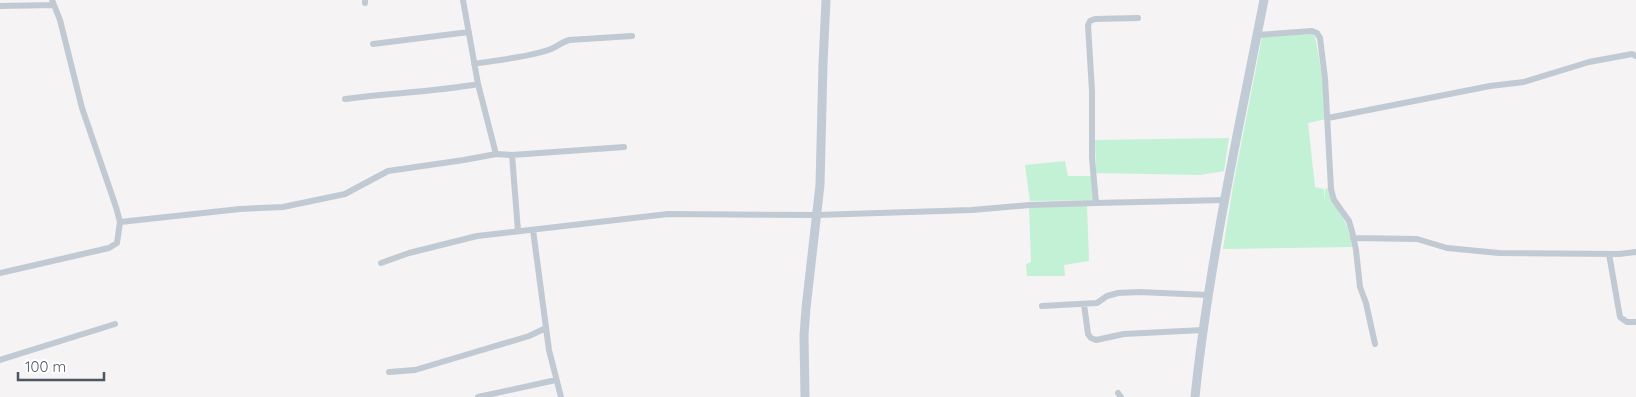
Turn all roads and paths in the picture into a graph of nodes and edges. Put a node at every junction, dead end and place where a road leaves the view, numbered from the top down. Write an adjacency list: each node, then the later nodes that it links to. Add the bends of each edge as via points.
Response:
1 (463, 0): 7 (street)
2 (826, 0): 21 (street)
3 (1264, 0): 8 (street)
4 (53, 2): 5 (street); 22 (street, via 82,108)
5 (0, 6)
6 (1138, 18): 20 (street, via 1095,19 1088,25)
7 (469, 32): 10 (street); 12 (street)
8 (1257, 34): 15 (street, via 1317,33); 19 (street)
9 (632, 36): 12 (street, via 569,40 529,54)
10 (373, 44)
11 (1636, 56): 15 (street, via 1589,62 1524,82)
12 (474, 64): 13 (street)
13 (478, 84): 14 (street); 17 (street)
14 (345, 99)
15 (1328, 118): 25 (street, via 1331,188)
16 (624, 147): 18 (street)
17 (496, 154): 18 (street); 22 (street, via 388,171 345,194 283,207)
18 (512, 155): 24 (street)
19 (1225, 200): 20 (street); 30 (street)
20 (1096, 202): 21 (street)
21 (817, 215): 23 (street, via 668,214); 43 (street, via 804,335)
22 (120, 222): 29 (street, via 114,246)
23 (533, 230): 24 (street); 35 (street)
24 (518, 231): 28 (street, via 477,236)
25 (1353, 238): 27 (street, via 1417,239 1447,248 1498,253); 37 (street, via 1360,287)
26 (1636, 252): 27 (street)
27 (1609, 254): 33 (street, via 1620,317 1627,322)
28 (382, 263)
29 (0, 274)
30 (1208, 295): 31 (street, via 1118,293 1097,303); 36 (street)
31 (1084, 304): 32 (street); 36 (street, via 1088,334 1096,340 1124,334)
32 (1042, 306)
33 (1636, 322)
34 (115, 324): 38 (street)
35 (546, 328): 39 (street, via 414,370); 40 (street)
36 (1203, 330): 44 (street)
37 (1375, 344)
38 (0, 360)
39 (389, 372)
40 (556, 380): 41 (street); 42 (street)
41 (478, 397)
42 (561, 397)
43 (805, 397)
44 (1195, 397)

